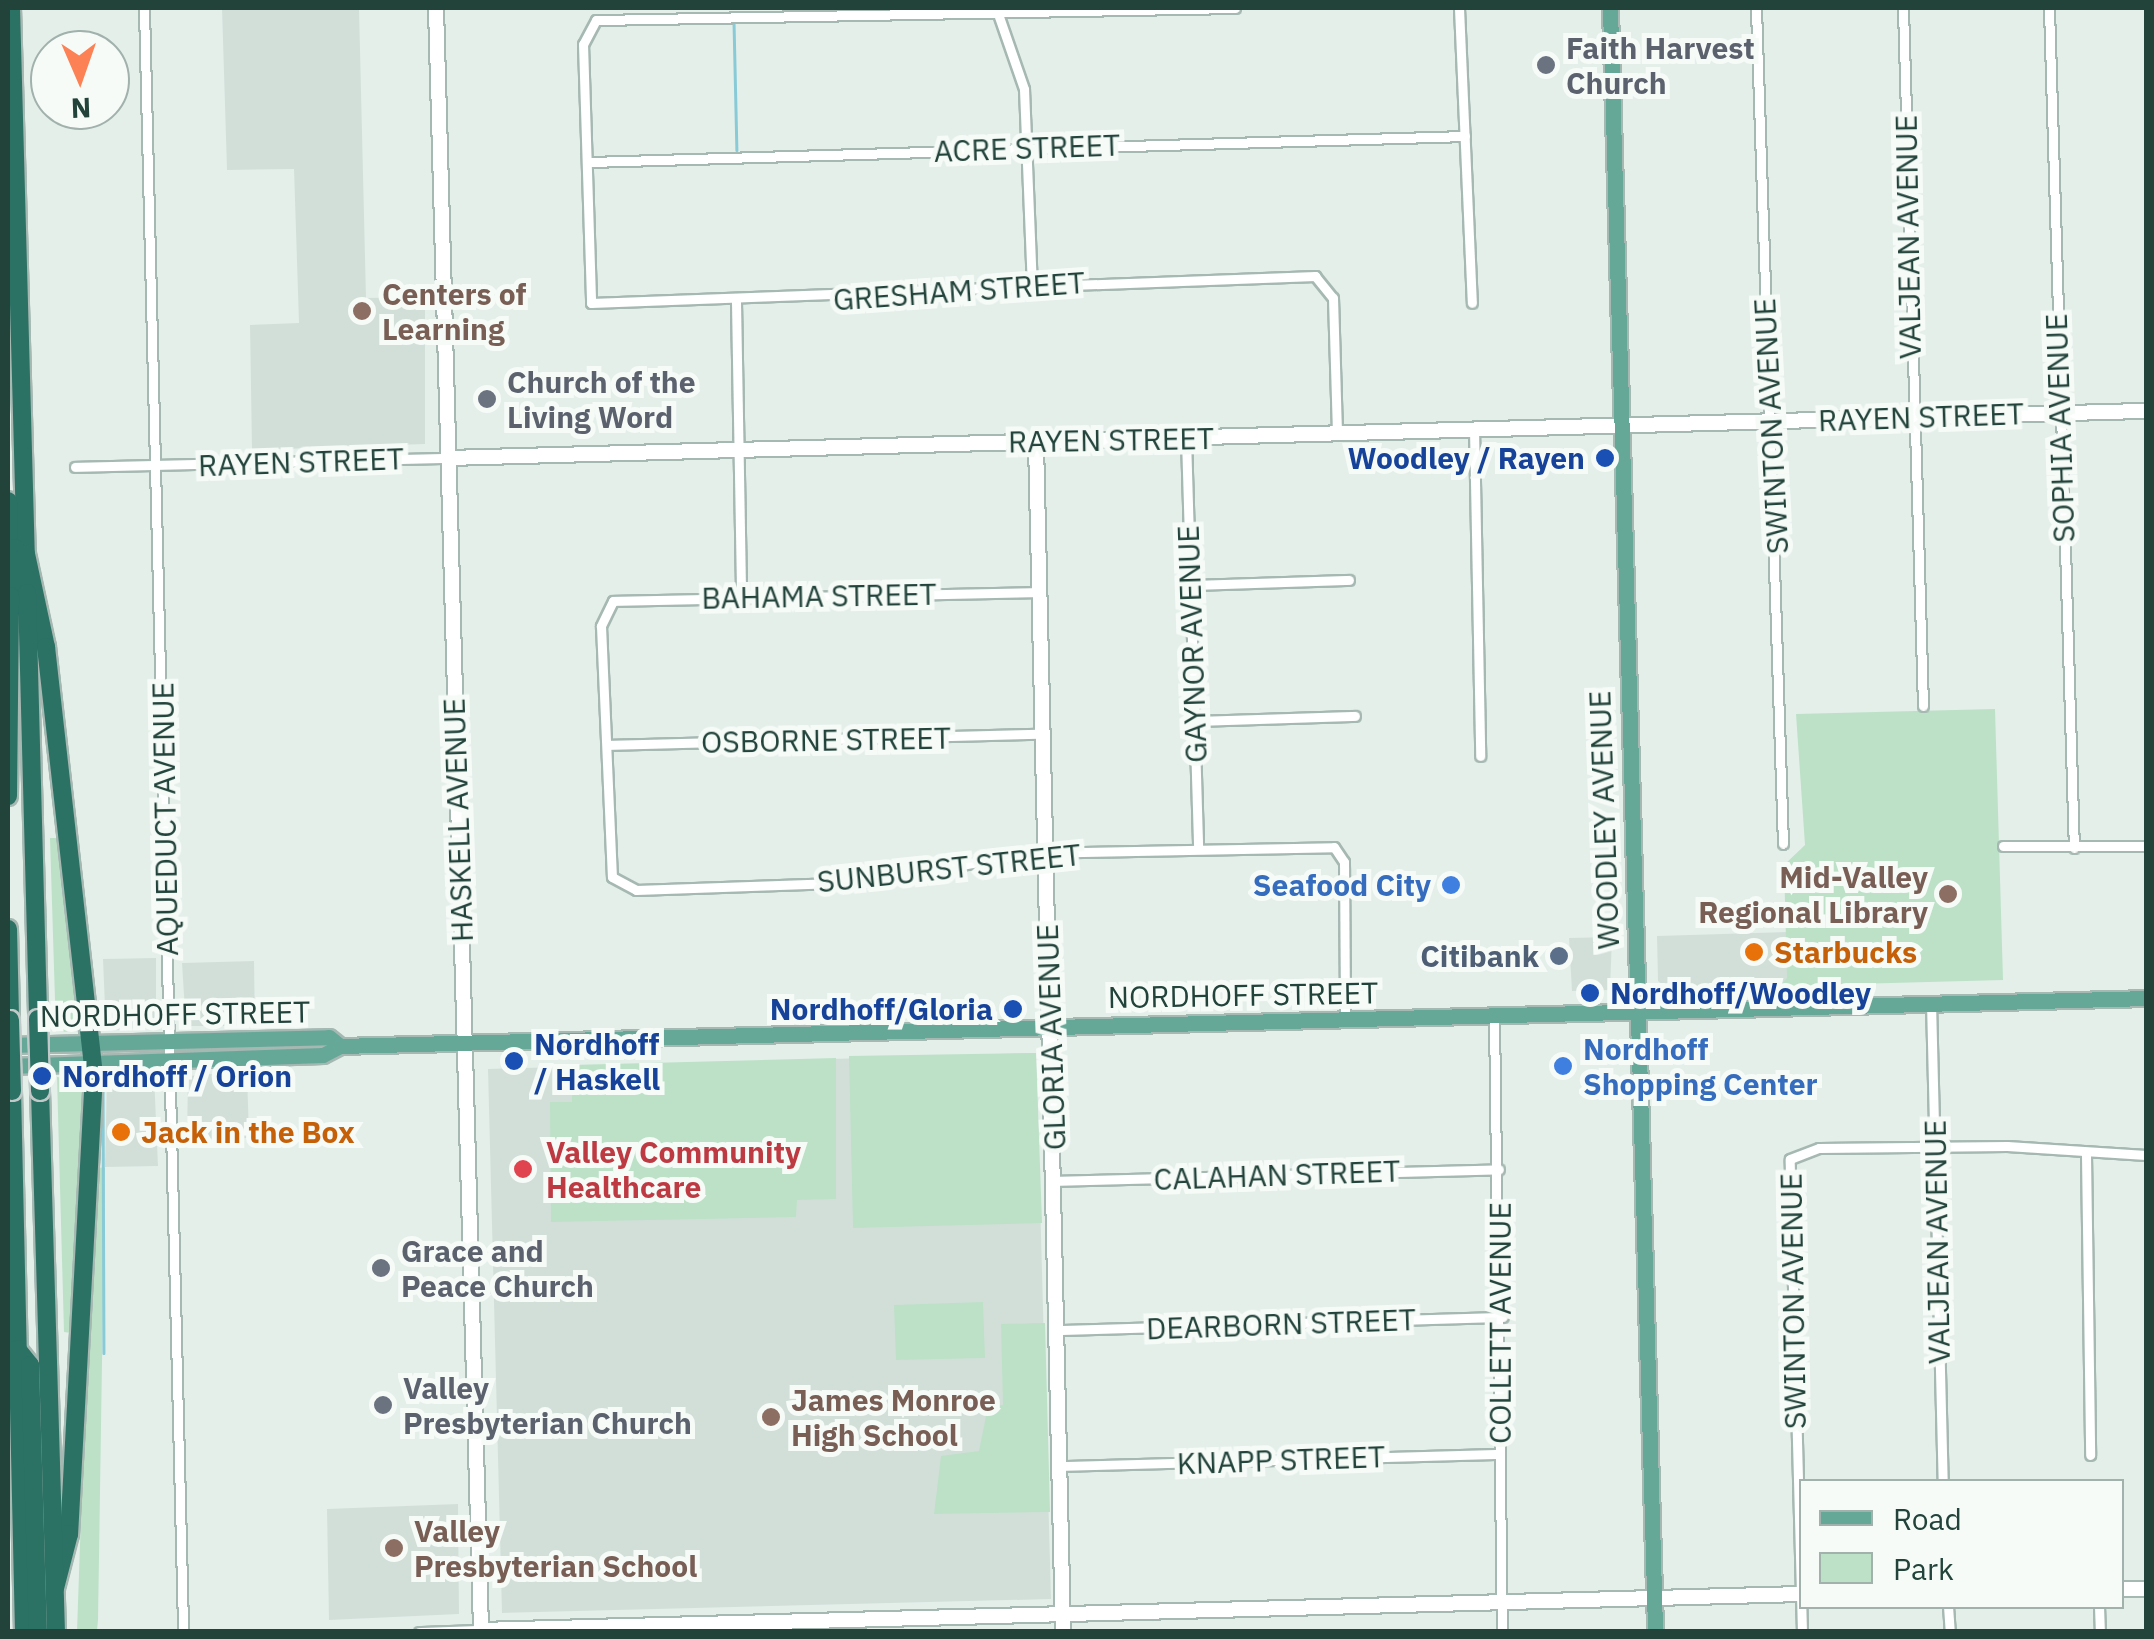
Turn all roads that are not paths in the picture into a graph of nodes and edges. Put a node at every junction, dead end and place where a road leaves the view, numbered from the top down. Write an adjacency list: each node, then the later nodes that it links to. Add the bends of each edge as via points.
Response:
1 (11, 8): 32 (highway)
2 (144, 8): 29 (street, AQUEDUCT AVENUE)
3 (436, 8): 28 (street, HASKELL AVENUE)
4 (1235, 8): 10 (street)
5 (1459, 8): 11 (street)
6 (1610, 8): 22 (main road, WOODLEY AVENUE)
7 (1756, 8): 21 (street, SWINTON AVENUE)
8 (1903, 8): 20 (street, VALJEAN AVENUE)
9 (2048, 8): 19 (street, SOPHIA AVENUE)
10 (998, 12): 12 (street, via 1024,89); 13 (street, via 589,24)
11 (1465, 136): 12 (street, ACRE STREET); 17 (street)
12 (1028, 148): 13 (street, ACRE STREET); 15 (street)
13 (590, 162): 16 (street, GRESHAM STREET, via 593,306)
14 (8, 261): 43 (highway, via 21,782)
15 (1032, 284): 16 (street, GRESHAM STREET); 24 (street, GRESHAM STREET, via 1325,279)
16 (736, 302): 27 (street)
17 (1472, 303)
18 (2146, 410): 19 (street, RAYEN STREET)
19 (2060, 413): 20 (street, RAYEN STREET); 48 (street, SOPHIA AVENUE)
20 (1913, 417): 21 (street, RAYEN STREET); 37 (street, VALJEAN AVENUE)
21 (1770, 420): 22 (street, RAYEN STREET); 45 (street, SWINTON AVENUE)
22 (1621, 425): 23 (street, RAYEN STREET); 54 (main road, WOODLEY AVENUE)
23 (1474, 430): 24 (street, RAYEN STREET); 42 (street)
24 (1336, 434): 25 (street, RAYEN STREET)
25 (1186, 438): 26 (street, RAYEN STREET); 34 (street, GAYNOR AVENUE)
26 (1036, 442): 27 (street, RAYEN STREET); 35 (street, GLORIA AVENUE)
27 (741, 448): 28 (street, RAYEN STREET); 36 (street)
28 (448, 458): 29 (street, RAYEN STREET); 60 (street, HASKELL AVENUE)
29 (155, 466): 30 (street, RAYEN STREET); 61 (street, AQUEDUCT AVENUE)
30 (76, 468)
31 (8, 500): 44 (highway)
32 (26, 554): 43 (highway); 59 (highway, via 46,647)
33 (1349, 580): 34 (street)
34 (1190, 585): 39 (street, GAYNOR AVENUE)
35 (1038, 592): 36 (street, BAHAMA STREET); 40 (street, GLORIA AVENUE)
36 (742, 595): 41 (street, BAHAMA STREET, via 624,596 604,608)
37 (1922, 706)
38 (1354, 716): 39 (street)
39 (1193, 721): 49 (street, GAYNOR AVENUE)
40 (1043, 734): 41 (street, OSBORNE STREET); 50 (street, GLORIA AVENUE)
41 (609, 746): 50 (street, SUNBURST STREET, via 608,867 617,884 865,882)
42 (1480, 756)
43 (32, 792): 72 (highway, bridge)
44 (8, 796)
45 (1784, 844)
46 (2002, 846): 48 (street)
47 (2146, 846): 48 (street)
48 (2074, 848)
49 (1198, 849): 50 (street, SUNBURST STREET); 57 (street, SUNBURST STREET, via 1342,851)
50 (1046, 854): 58 (street, GLORIA AVENUE)
51 (8, 929): 56 (highway)
52 (2146, 998): 53 (main road, NORDHOFF STREET)
53 (1931, 1002): 54 (main road, NORDHOFF STREET); 67 (street, VALJEAN AVENUE)
54 (1637, 1010): 55 (main road, NORDHOFF STREET); 85 (main road, WOODLEY AVENUE)
55 (1494, 1015): 57 (main road, NORDHOFF STREET); 70 (street, COLLETT AVENUE)
56 (10, 1020): 75 (highway, bridge)
57 (1345, 1020): 58 (main road, NORDHOFF STREET)
58 (1050, 1026): 60 (main road, NORDHOFF STREET); 71 (street, GLORIA AVENUE)
59 (90, 1043): 61 (main road, NORDHOFF STREET); 62 (main road, NORDHOFF STREET); 65 (highway)
60 (464, 1043): 63 (main road, NORDHOFF STREET); 88 (street, HASKELL AVENUE)
61 (172, 1044): 63 (main road, NORDHOFF STREET, via 330,1038); 64 (street, AQUEDUCT AVENUE)
62 (8, 1045)
63 (340, 1046): 64 (main road, NORDHOFF STREET, via 323,1055)
64 (172, 1061): 65 (main road, NORDHOFF STREET); 93 (street, AQUEDUCT AVENUE)
65 (93, 1064): 66 (main road, NORDHOFF STREET); 83 (highway, via 69,1534)
66 (8, 1066)
67 (1934, 1148): 68 (street); 79 (street, VALJEAN AVENUE); 81 (street, SWINTON AVENUE, via 1796,1154 1787,1180)
68 (2086, 1154): 69 (street); 77 (street)
69 (2146, 1156)
70 (1499, 1169): 71 (street, CALAHAN STREET); 73 (street, COLLETT AVENUE)
71 (1055, 1182): 74 (street, GLORIA AVENUE)
72 (46, 1298): 83 (highway); 91 (highway, via 36,1313)
73 (1503, 1317): 74 (street, DEARBORN STREET); 76 (street, COLLETT AVENUE)
74 (1058, 1330): 78 (street, GLORIA AVENUE)
75 (17, 1348): 82 (highway); 90 (highway, via 30,1365)
76 (1500, 1454): 78 (street, KNAPP STREET); 86 (street, COLLETT AVENUE)
77 (2090, 1455)
78 (1062, 1466): 87 (street, GLORIA AVENUE)
79 (1943, 1479)
80 (8, 1498): 82 (highway)
81 (1799, 1535)
82 (22, 1554): 89 (highway)
83 (55, 1588): 92 (highway)
84 (1799, 1594): 85 (street)
85 (1653, 1600): 86 (street); 97 (main road, WOODLEY AVENUE)
86 (1502, 1606): 87 (street); 96 (street, COLLETT AVENUE)
87 (1064, 1615): 88 (street); 95 (street, GLORIA AVENUE)
88 (480, 1631): 94 (street)
89 (24, 1632)
90 (38, 1632)
91 (45, 1632)
92 (56, 1632)
93 (183, 1632)
94 (420, 1632)
95 (1063, 1632)
96 (1502, 1632)
97 (1654, 1632)

